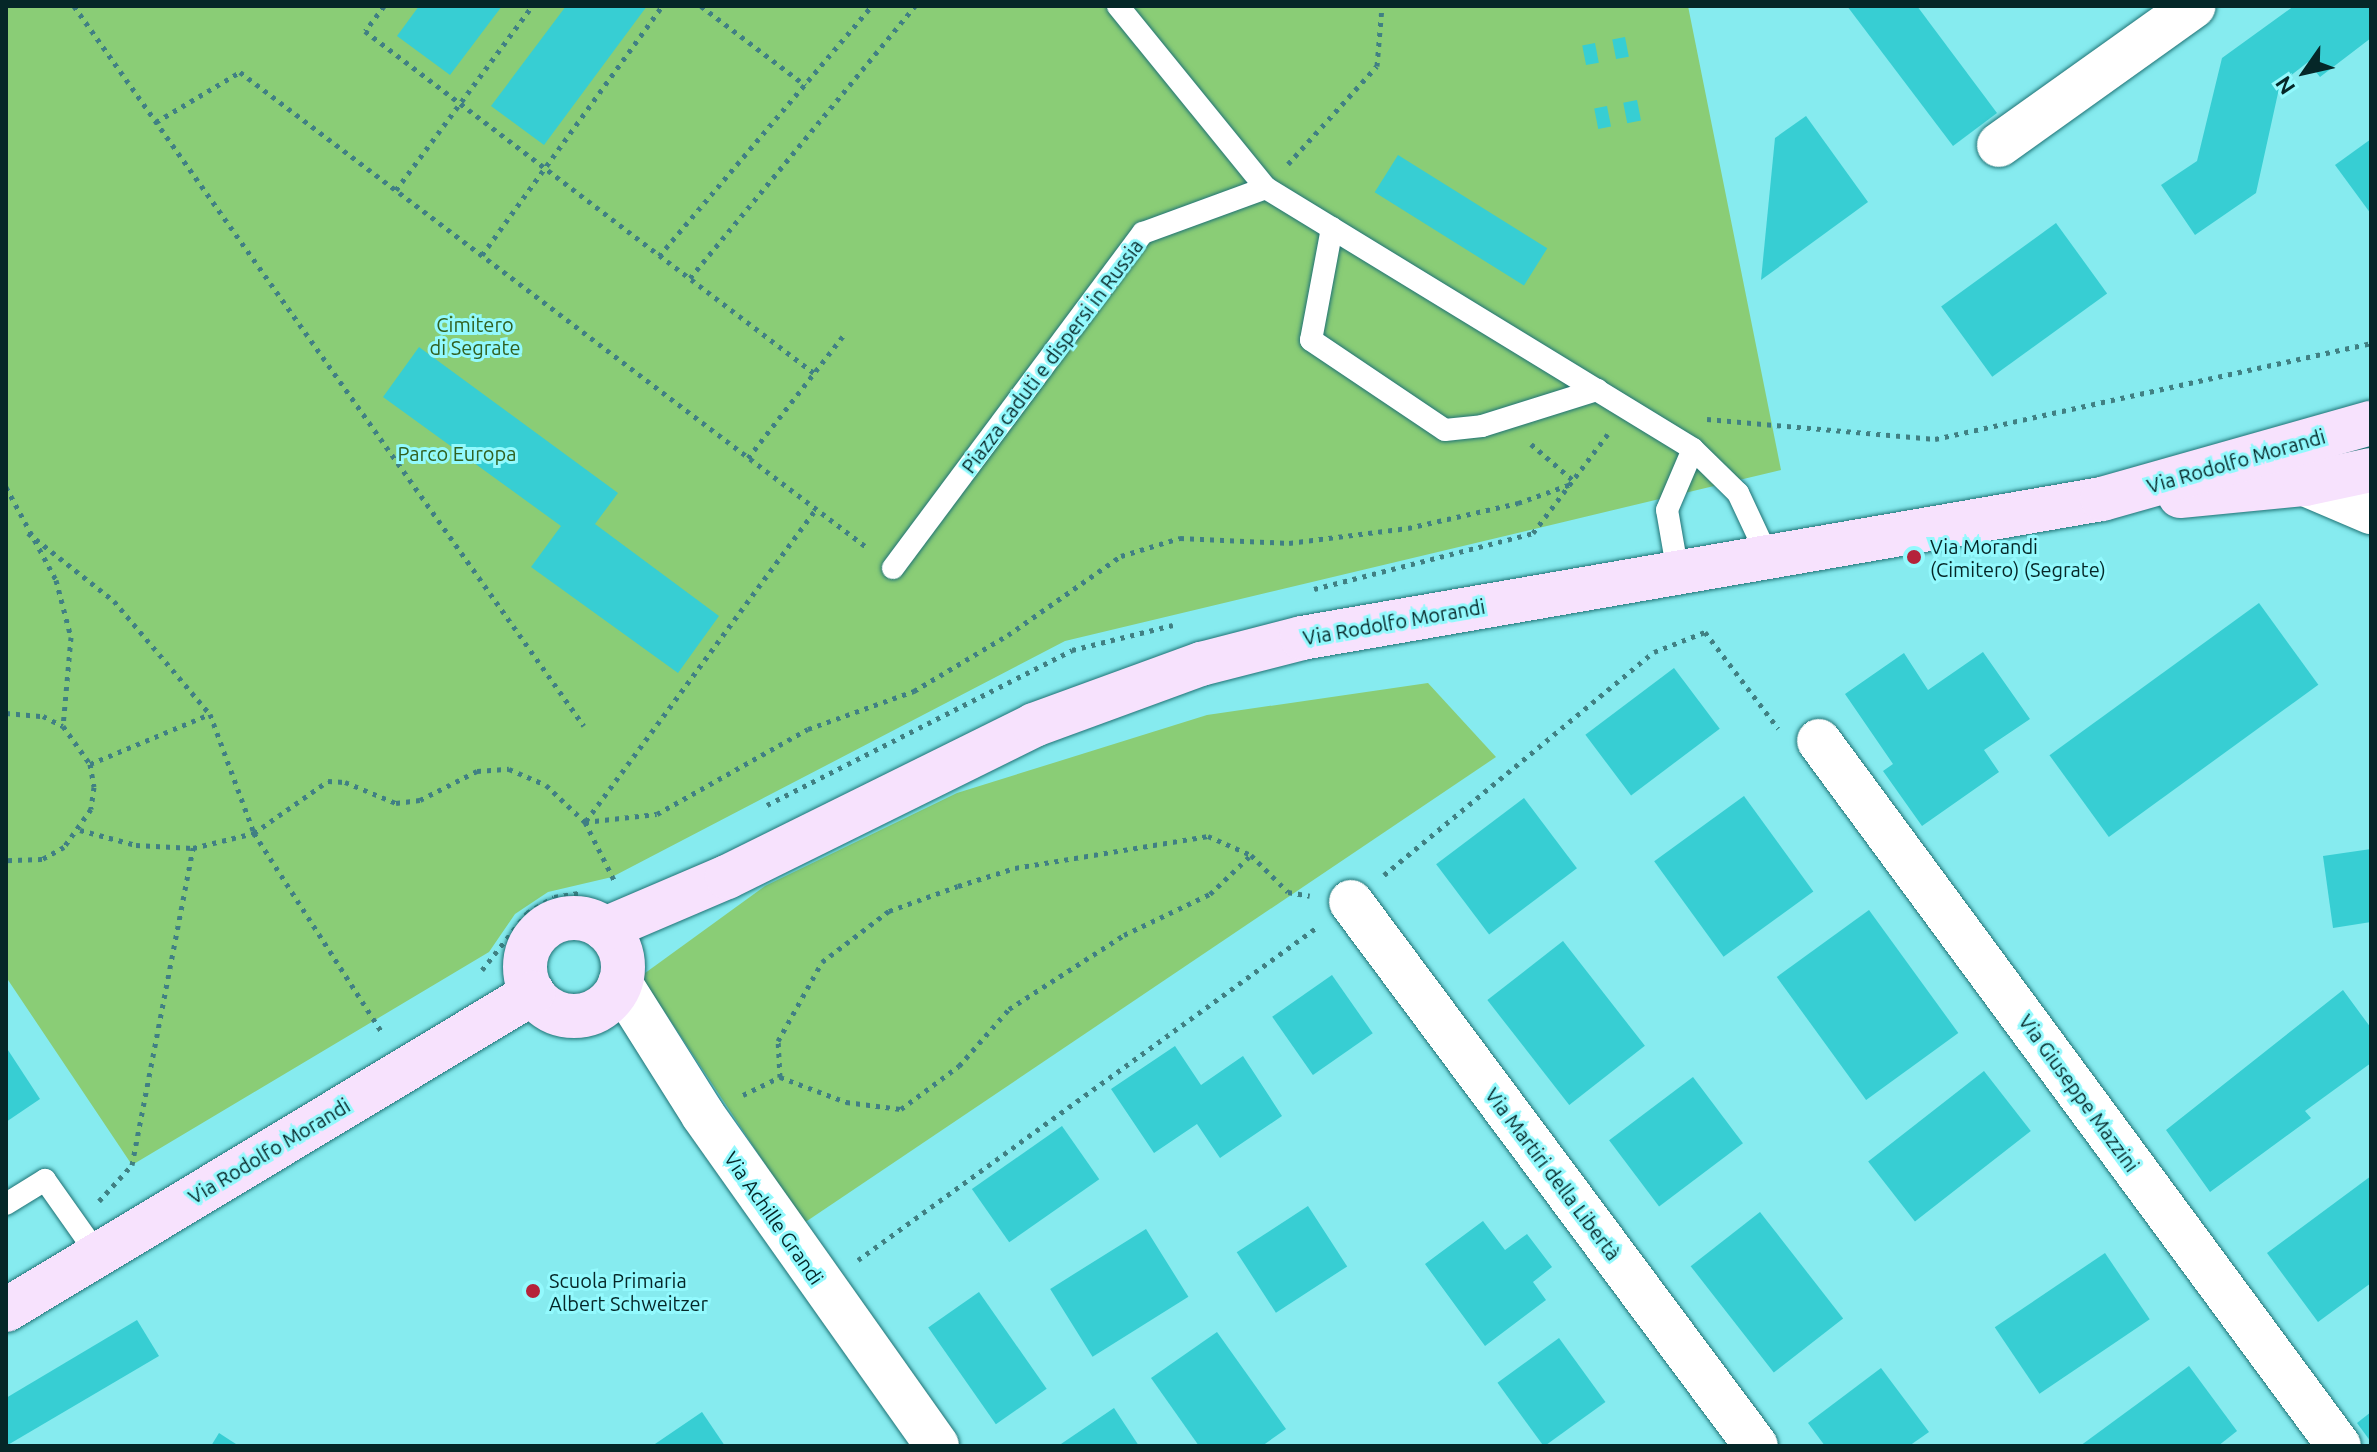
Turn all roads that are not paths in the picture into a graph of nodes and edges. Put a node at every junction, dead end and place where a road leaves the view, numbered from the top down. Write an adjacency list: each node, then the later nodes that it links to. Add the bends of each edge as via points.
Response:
1 (1118, 6): 4 (lane)
2 (2194, 6): 3 (street)
3 (1999, 145)
4 (1266, 188): 5 (lane); 14 (lane, Piazza caduti e dispersi in Russia, via 1143,233)
5 (1332, 228): 6 (lane); 6 (lane, via 1311,340 1445,430 1503,419)
6 (1597, 390): 8 (lane)
7 (2371, 423): 11 (street, Via Rodolfo Morandi)
8 (1693, 449): 13 (lane, via 1738,493); 15 (lane, via 1667,510)
9 (2371, 470): 10 (street, Via Rodolfo Morandi)
10 (2305, 484): 11 (street, Via Rodolfo Morandi); 12 (street)
11 (2102, 499): 13 (street, Via Rodolfo Morandi)
12 (2371, 512)
13 (1768, 557): 15 (street, Via Rodolfo Morandi)
14 (893, 568)
15 (1678, 573): 18 (street, Via Rodolfo Morandi, via 1302,638 1201,664 1034,725 727,877)
16 (1819, 741): 25 (street, Via Giuseppe Mazzini)
17 (1351, 902): 24 (street, Via Martiri della Libertà)
18 (616, 958): 19 (street, Via Rodolfo Morandi, via 610,1001 583,1015 552,1010); 19 (street, via 578,918 545,928 527,952); 23 (street, Via Achille Grandi, via 703,1115)
19 (533, 993): 21 (street, Via Rodolfo Morandi)
20 (6, 1204): 21 (lane, via 45,1180)
21 (88, 1240): 22 (street, Via Rodolfo Morandi)
22 (6, 1310)
23 (937, 1446)
24 (1756, 1446)
25 (2339, 1446)

